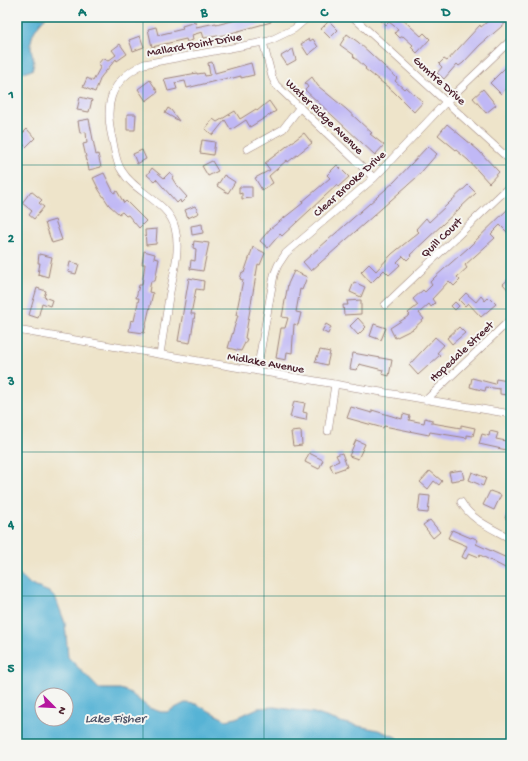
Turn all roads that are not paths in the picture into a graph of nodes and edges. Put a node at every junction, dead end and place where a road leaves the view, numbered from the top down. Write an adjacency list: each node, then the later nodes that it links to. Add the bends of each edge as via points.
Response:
1 (308, 17): 4 (street, Mallard Point Drive, via 294,29)
2 (353, 17): 5 (street, Gumtre Drive)
3 (511, 40): 5 (street, Clear Brooke Drive)
4 (263, 42): 6 (street, Water Ridge Avenue, via 276,85); 16 (street, Mallard Point Drive, via 144,64 133,69 116,86 108,104 108,122 121,171 168,214 175,227 178,247)
5 (447, 101): 8 (street, Gumtre Drive); 9 (street, Clear Brooke Drive)
6 (300, 107): 7 (street, via 283,129); 9 (street, Water Ridge Avenue)
7 (247, 149)
8 (511, 161)
9 (374, 178): 17 (street, Clear Brooke Drive, via 286,253 278,265 274,274)
10 (511, 185): 13 (street, Quill Court)
11 (17, 238): 12 (street)
12 (17, 255)
13 (385, 305)
14 (511, 319): 19 (street, Hopedale Street)
15 (17, 330): 16 (street, Midlake Avenue)
16 (160, 354): 17 (street, Midlake Avenue)
17 (257, 371): 18 (street, Midlake Avenue)
18 (335, 384): 19 (street, Midlake Avenue); 21 (street)
19 (426, 400): 20 (street, Midlake Avenue)
20 (511, 414)
21 (328, 431)
22 (461, 502): 23 (street, via 473,518)
23 (511, 539)

